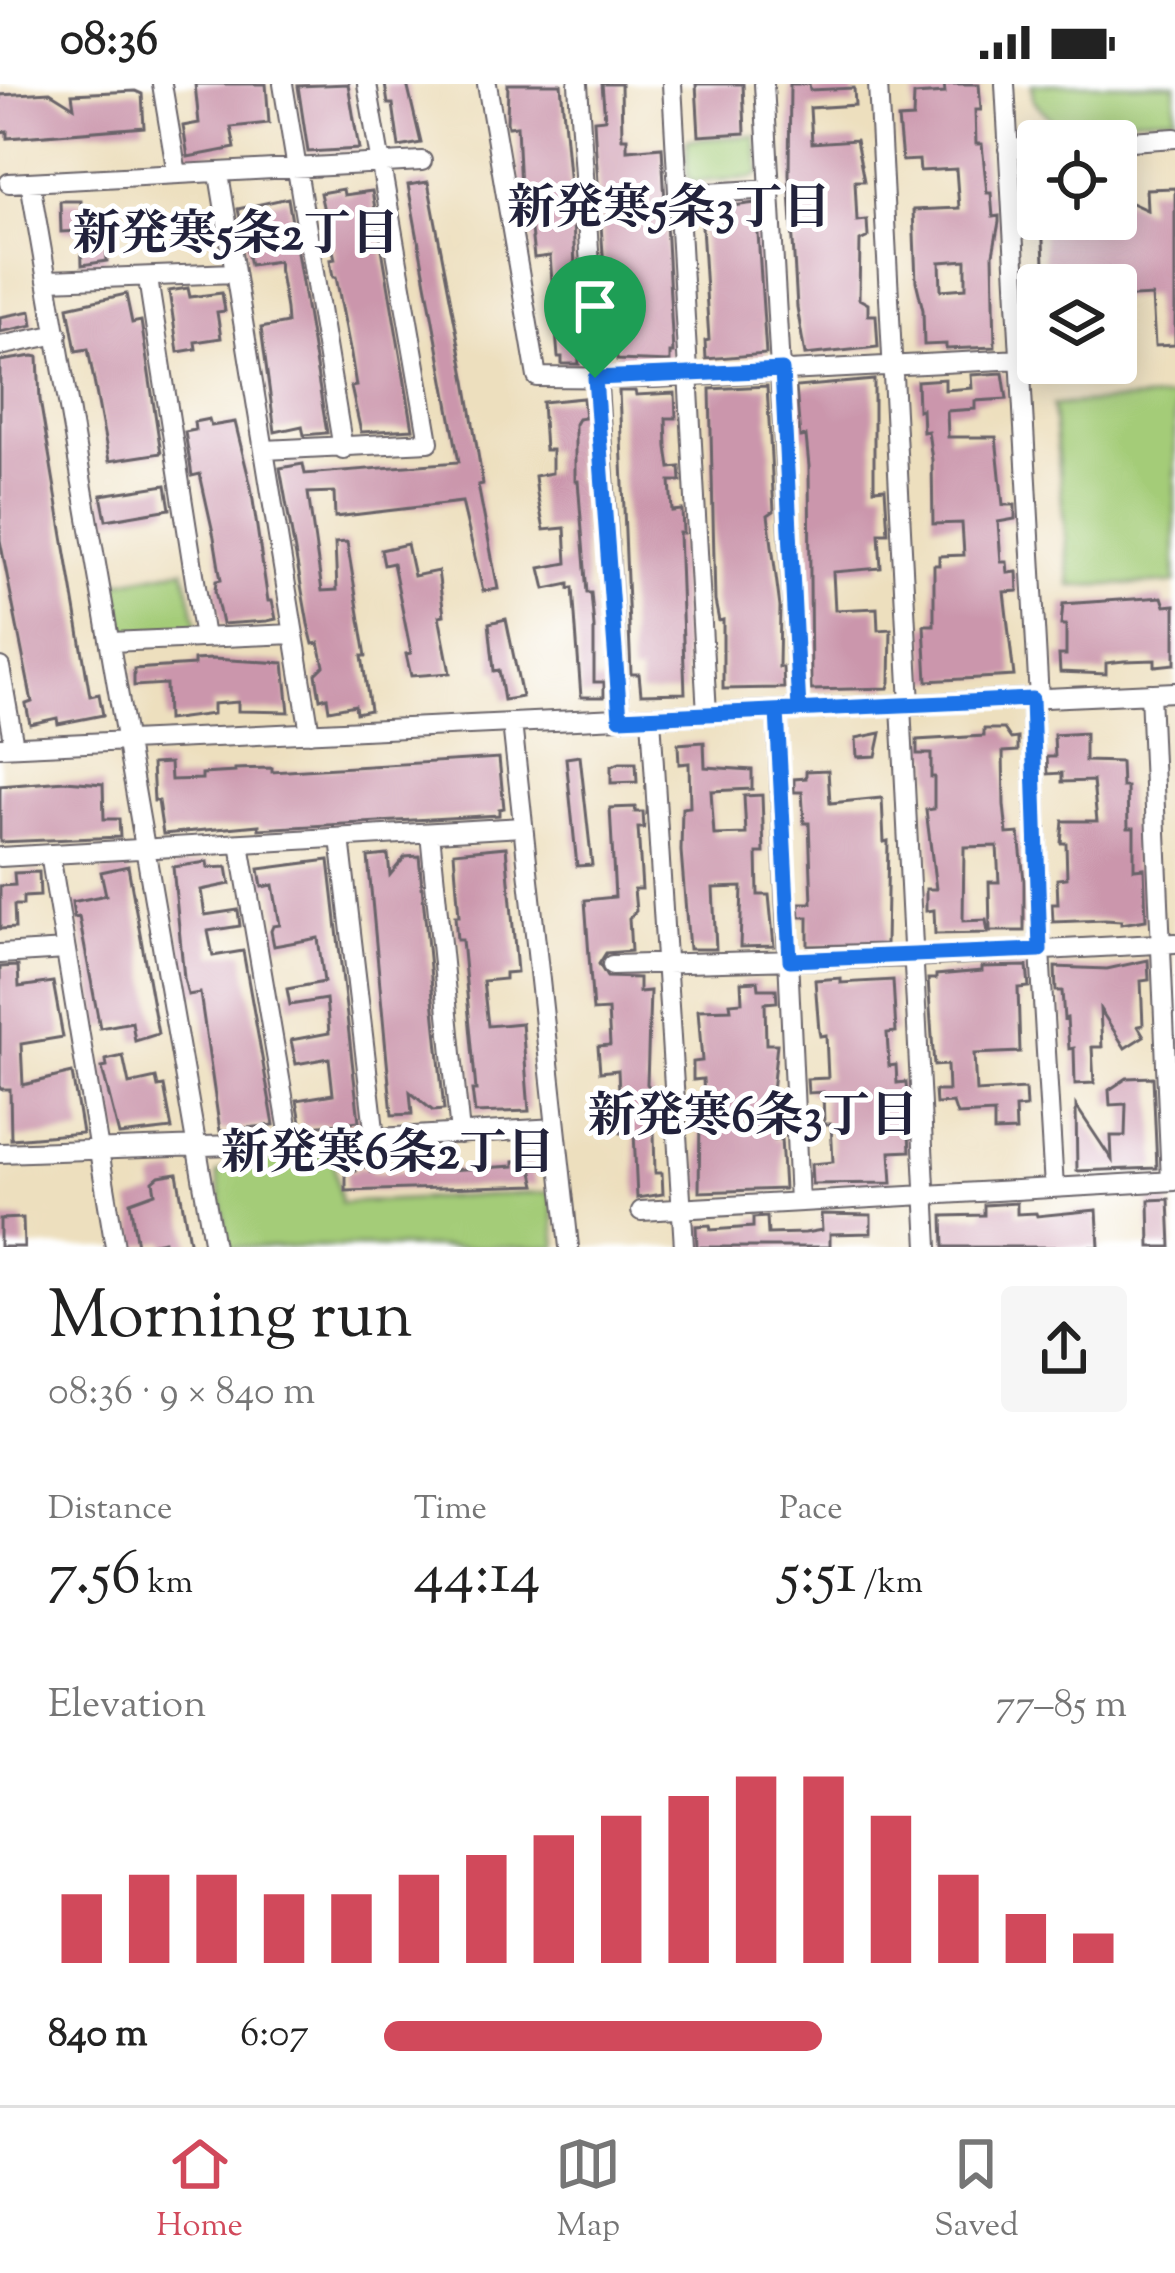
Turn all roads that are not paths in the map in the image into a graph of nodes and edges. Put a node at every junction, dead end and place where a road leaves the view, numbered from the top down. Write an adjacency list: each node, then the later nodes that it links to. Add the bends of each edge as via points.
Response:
1 (162, 84): 17 (street)
2 (283, 84): 16 (street)
3 (367, 84): 15 (street)
4 (487, 84): 33 (street, via 537,377)
5 (578, 84): 33 (street)
6 (672, 84): 22 (street)
7 (764, 84): 21 (street)
8 (878, 84): 30 (street)
9 (1005, 84): 13 (street)
10 (1175, 139): 11 (street)
11 (1137, 141)
12 (1017, 148): 13 (street)
13 (1008, 149): 26 (street)
14 (422, 161): 15 (street)
15 (379, 164): 16 (street); 35 (street, via 429,442)
16 (297, 169): 18 (street); 35 (street)
17 (177, 174): 18 (street); 19 (street)
18 (219, 174): 23 (street)
19 (31, 182): 20 (street); 25 (street)
20 (9, 184)
21 (771, 189): 22 (street); 31 (street)
22 (678, 195): 32 (street)
23 (235, 273): 24 (street); 36 (street)
24 (148, 279): 25 (street); 38 (street)
25 (49, 280): 27 (street)
26 (1017, 294)
27 (58, 334): 28 (street); 39 (street)
28 (0, 346)
29 (1017, 359): 30 (street)
30 (892, 362): 31 (street); 44 (street)
31 (782, 370): 32 (street); 45 (street)
32 (688, 376): 33 (street); 47 (street)
33 (595, 378): 49 (street)
34 (1022, 384): 43 (street)
35 (344, 448): 36 (street)
36 (265, 450): 37 (street)
37 (294, 634): 38 (street); 51 (street)
38 (204, 638): 39 (street)
39 (111, 642): 52 (street)
40 (0, 668): 53 (street)
41 (1175, 692): 42 (street)
42 (1150, 693): 43 (street); 61 (street)
43 (1035, 699): 44 (street); 63 (street)
44 (906, 705): 45 (street); 65 (street)
45 (799, 710): 46 (street)
46 (777, 711): 47 (street); 66 (street)
47 (707, 714): 48 (street)
48 (651, 717): 49 (street); 68 (street)
49 (620, 718): 50 (street)
50 (512, 723): 51 (street); 54 (street)
51 (310, 733): 52 (street)
52 (126, 742): 53 (street); 58 (street)
53 (7, 747)
54 (524, 827): 55 (street); 69 (street)
55 (430, 833): 56 (street); 70 (street)
56 (340, 838): 57 (street); 71 (street)
57 (240, 844): 58 (street); 72 (street)
58 (144, 849): 59 (street); 73 (street)
59 (50, 854): 60 (street); 62 (street)
60 (0, 857)
61 (1168, 943): 63 (street); 76 (street)
62 (66, 950): 64 (street); 74 (street)
63 (1040, 950): 65 (street); 77 (street)
64 (0, 954)
65 (913, 957): 66 (street); 78 (street)
66 (790, 960): 68 (street); 79 (street)
67 (611, 964): 68 (street)
68 (666, 964): 80 (street)
69 (556, 1128): 70 (street); 84 (street)
70 (460, 1134): 71 (street)
71 (375, 1138): 72 (street)
72 (291, 1143): 73 (street)
73 (196, 1144): 74 (street); 83 (street)
74 (100, 1149): 75 (street); 82 (street)
75 (0, 1154)
76 (1173, 1181): 77 (street)
77 (1054, 1188): 78 (street)
78 (925, 1195): 79 (street); 86 (street)
79 (799, 1202): 80 (street)
80 (681, 1208): 81 (street); 85 (street)
81 (641, 1211)
82 (116, 1247)
83 (214, 1247)
84 (569, 1247)
85 (684, 1247)
86 (928, 1247)

